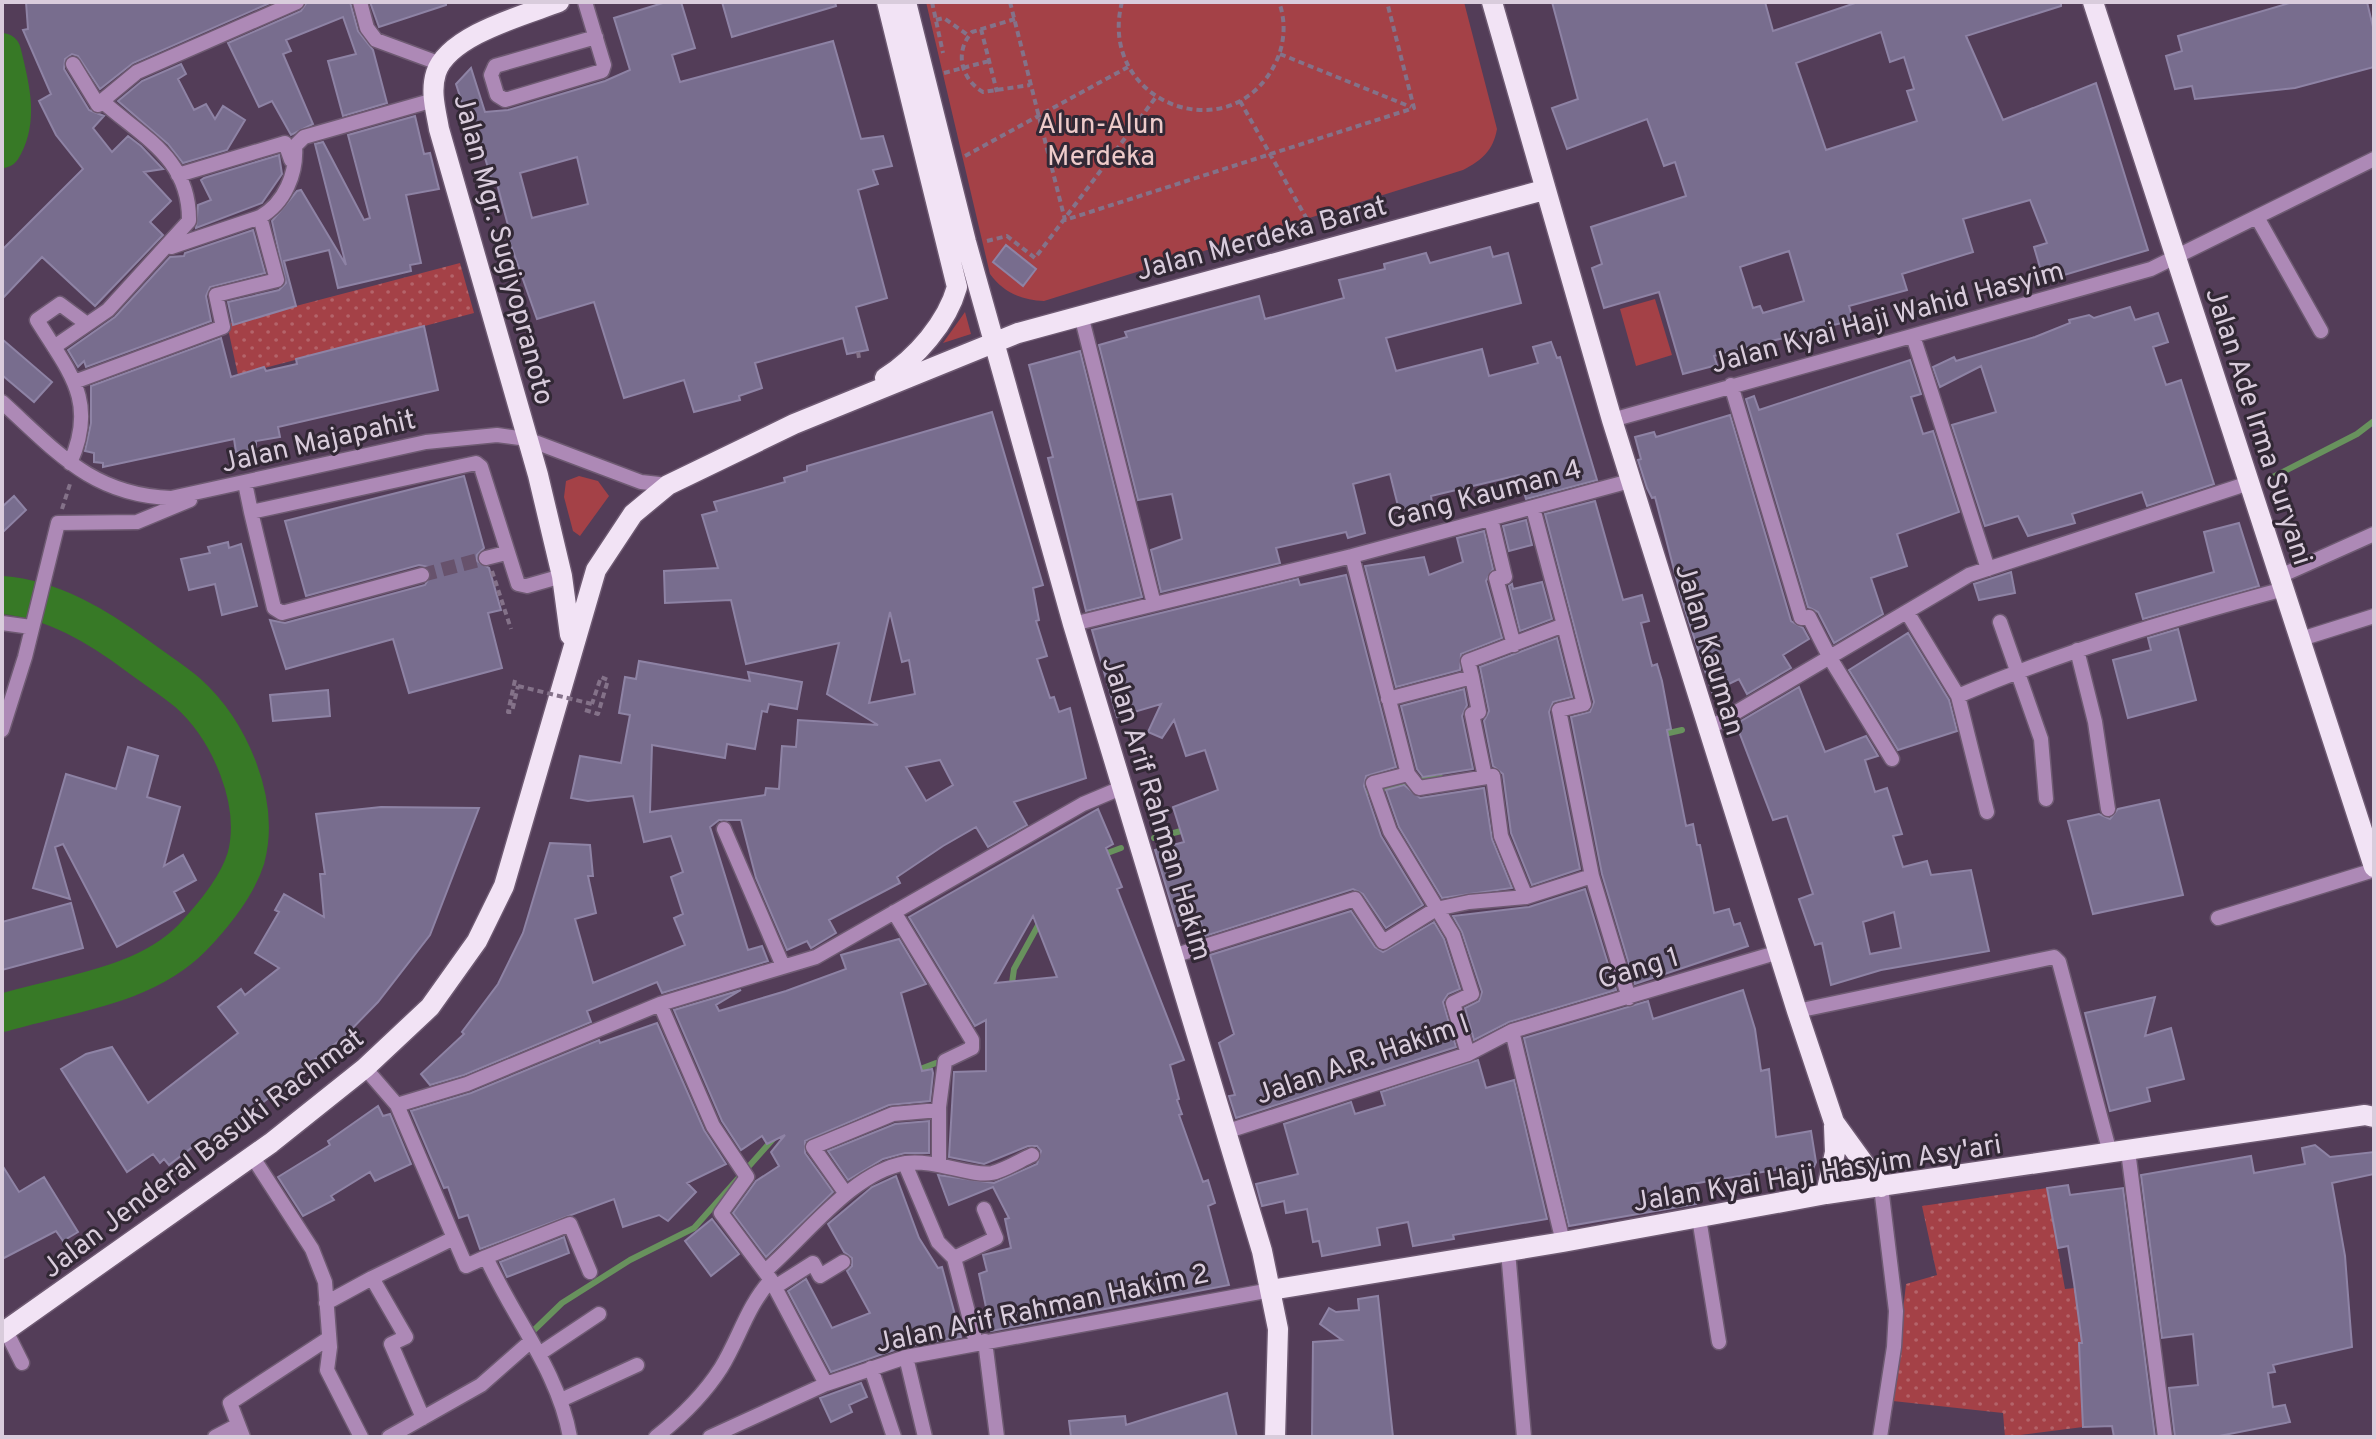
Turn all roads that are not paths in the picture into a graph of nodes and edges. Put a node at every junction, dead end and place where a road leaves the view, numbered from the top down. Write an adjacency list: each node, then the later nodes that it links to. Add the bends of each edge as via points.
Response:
1 (297, 2): 13 (street, via 137,72)
2 (360, 2): 11 (street, via 376,40)
3 (559, 2): 11 (main road, Jalan Mgr. Sugiyopranoto, via 467,40)
4 (585, 2): 9 (street)
5 (887, 2): 20 (main road)
6 (906, 2): 20 (main road)
7 (1492, 2): 17 (main road, Jalan Kauman)
8 (2093, 2): 22 (main road, Jalan Ade Irma Suryani)
9 (596, 37): 9 (street, via 495,66 491,75 498,97 505,100 602,71)
10 (73, 64): 13 (street, via 98,105)
11 (441, 64): 12 (main road, Jalan Mgr. Sugiyopranoto)
12 (434, 100): 15 (street, via 304,137 295,146); 34 (main road, Jalan Mgr. Sugiyopranoto)
13 (102, 101): 16 (street, via 150,136)
14 (2372, 164): 19 (street, Jalan Kyai Haji Wahid Hasyim)
15 (295, 172): 16 (street, via 285,143); 18 (street, via 274,209)
16 (178, 175): 21 (street, via 189,221)
17 (1544, 190): 23 (main road, Jalan Merdeka Barat); 33 (main road, Jalan Kauman)
18 (260, 217): 21 (street); 29 (street, via 277,280 216,295 223,327)
19 (2258, 219): 22 (street, Jalan Kyai Haji Wahid Hasyim); 25 (street)
20 (966, 244): 27 (main road, Jalan Arif Rahman Hakim); 31 (main road, via 945,315 898,370)
21 (168, 248): 24 (street, via 108,310)
22 (2177, 259): 26 (street, Jalan Kyai Haji Wahid Hasyim); 38 (main road, Jalan Ade Irma Suryani)
23 (1081, 315): 27 (main road, Jalan Merdeka Barat); 52 (street)
24 (87, 324): 28 (street); 28 (street, via 60,304 37,320)
25 (2321, 331)
26 (1913, 336): 30 (street, Jalan Kyai Haji Wahid Hasyim); 48 (street)
27 (994, 342): 31 (main road, Jalan Jenderal Basuki Rachmat); 58 (main road, Jalan Arif Rahman Hakim)
28 (54, 347): 29 (street)
29 (74, 382): 35 (street, via 84,422)
30 (1731, 385): 33 (street, Jalan Kyai Haji Wahid Hasyim); 64 (street, via 1801,618 1809,617)
31 (855, 398): 39 (main road, Jalan Jenderal Basuki Rachmat)
32 (2, 402): 35 (street, Jalan Majapahit)
33 (1612, 420): 36 (main road, Jalan Kauman)
34 (527, 439): 37 (street, Jalan Majapahit, via 497,435 426,442); 39 (street, Jalan Majapahit, via 641,482); 50 (main road, Jalan Jenderal Basuki Rachmat)
35 (70, 463): 40 (street, Jalan Majapahit, via 97,482 145,497)
36 (1630, 481): 41 (street, Gang Kauman 4); 70 (main road, Jalan Kauman)
37 (245, 483): 40 (street, Jalan Majapahit); 42 (street)
38 (2249, 483): 48 (street); 51 (main road, Jalan Ade Irma Suryani)
39 (668, 485): 63 (main road, Jalan Jenderal Basuki Rachmat, via 617,533 589,587)
40 (213, 490): 55 (street, via 137,522 58,523)
41 (1533, 508): 43 (street, Gang Kauman 4); 59 (street)
42 (251, 512): 45 (street, via 471,462 481,467); 49 (street, via 274,608 282,613)
43 (1491, 519): 46 (street, Gang Kauman 4); 61 (street, via 1505,577 1496,578)
44 (2374, 534): 51 (street)
45 (506, 553): 47 (street); 50 (street, via 518,584)
46 (1352, 556): 52 (street, Gang Kauman 4); 68 (street)
47 (487, 558)
48 (1988, 569): 53 (street)
49 (422, 575)
50 (562, 576): 63 (main road, Jalan Jenderal Basuki Rachmat)
51 (2282, 582): 60 (main road, Jalan Ade Irma Suryani); 62 (street)
52 (1154, 604): 58 (street, Gang Kauman 4)
53 (1907, 612): 64 (street); 67 (street)
54 (2374, 616): 60 (street)
55 (33, 622): 57 (street); 69 (street)
56 (2000, 622): 65 (street)
57 (2, 623)
58 (1073, 624): 74 (main road, Jalan Arif Rahman Hakim)
59 (1564, 625): 61 (street); 80 (street, via 1584,704 1559,710)
60 (2301, 639): 79 (main road, Jalan Ade Irma Suryani)
61 (1514, 645): 66 (street, via 1468,661)
62 (2077, 650): 65 (street); 76 (street)
63 (570, 655): 93 (main road, Jalan Jenderal Basuki Rachmat, via 528,810 492,913 430,1007)
64 (1830, 658): 70 (street); 71 (street)
65 (2018, 671): 67 (street); 75 (street, via 2041,739)
66 (1472, 677): 68 (street); 72 (street, via 1479,712 1472,714)
67 (1958, 696): 77 (street)
68 (1388, 699): 73 (street)
69 (2, 730)
70 (1706, 730): 85 (main road, Jalan Kauman)
71 (1892, 759)
72 (1484, 774): 73 (street, via 1419,788); 81 (street, via 1493,776 1501,836)
73 (1412, 779): 82 (street, via 1373,783 1390,831)
74 (1121, 788): 83 (street, via 1083,804); 86 (main road, Jalan Arif Rahman Hakim)
75 (2046, 799)
76 (2108, 809)
77 (1987, 812)
78 (724, 829): 87 (street)
79 (2372, 858): 84 (street)
80 (1592, 876): 81 (street); 88 (street)
81 (1526, 897): 82 (street)
82 (1436, 909): 86 (street, via 1383,942 1355,899); 92 (street, via 1453,935 1472,994 1453,1003)
83 (894, 912): 87 (street, via 816,957); 95 (street, via 972,1040 972,1048 945,1061)
84 (2218, 918)
85 (1779, 952): 88 (street, Gang 1); 90 (main road, Jalan Kauman)
86 (1173, 956): 98 (main road, Jalan Arif Rahman Hakim)
87 (783, 966): 89 (street)
88 (1629, 998): 91 (street, Gang 1)
89 (660, 1004): 94 (street, via 467,1084); 119 (street, via 713,1126 742,1170 721,1213)
90 (1797, 1011): 97 (main road, Jalan Kauman); 99 (street, via 2054,957)
91 (1512, 1031): 92 (street, Jalan A.R. Hakim I); 110 (street)
92 (1468, 1054): 98 (street, Jalan A.R. Hakim I)
93 (365, 1068): 94 (street); 101 (main road, Jalan Jenderal Basuki Rachmat)
94 (397, 1105): 109 (street)
95 (939, 1110): 103 (street); 105 (street, via 893,1114 813,1147)
96 (2371, 1114): 99 (main road, Jalan Kyai Haji Hasyim Asy'ari)
97 (1834, 1122): 104 (main road, Jalan Kauman); 106 (main road, Jalan Kauman, via 1835,1152)
98 (1228, 1131): 120 (main road, Jalan Arif Rahman Hakim)
99 (2119, 1152): 104 (main road, Jalan Kyai Haji Hasyim Asy'ari); 148 (street)
100 (1032, 1155): 103 (street, via 988,1174)
101 (252, 1156): 121 (street, via 312,1249 325,1282); 123 (main road, Jalan Jenderal Basuki Rachmat)
102 (905, 1164): 103 (street); 105 (street, via 864,1180); 114 (street, via 938,1242)
103 (939, 1164)
104 (1881, 1187): 106 (main road, Jalan Kyai Haji Hasyim Asy'ari); 147 (street, via 1896,1311)
105 (846, 1194): 119 (street)
106 (1826, 1194): 108 (main road, Jalan Kyai Haji Hasyim Asy'ari)
107 (984, 1209): 114 (street, via 996,1238)
108 (1699, 1218): 110 (main road, Jalan Kyai Haji Hasyim Asy'ari); 127 (street)
109 (454, 1238): 113 (street, via 466,1266); 118 (street)
110 (1563, 1242): 112 (main road, Jalan Kyai Haji Hasyim Asy'ari)
111 (804, 1246): 116 (street)
112 (1508, 1251): 120 (main road, Jalan Kyai Haji Hasyim Asy'ari); 146 (street)
113 (486, 1257): 117 (street, via 570,1224); 125 (street)
114 (954, 1258): 126 (street)
115 (843, 1262): 116 (street, via 820,1276)
116 (813, 1263): 119 (street)
117 (590, 1272)
118 (372, 1278): 121 (street); 134 (street, via 406,1337 391,1344)
119 (770, 1279): 132 (street); 140 (street, via 721,1368)
120 (1271, 1290): 126 (street, Jalan Arif Rahman Hakim 2); 145 (main road, Jalan Arif Rahman Hakim, via 1278,1329)
121 (326, 1303): 124 (street)
122 (599, 1314): 125 (street)
123 (4, 1332): 129 (street)
124 (329, 1338): 135 (street, via 230,1403); 137 (street, via 327,1370)
125 (531, 1341): 133 (street); 134 (street, via 481,1385)
126 (981, 1342): 128 (street, Jalan Arif Rahman Hakim 2); 144 (street)
127 (1719, 1342)
128 (906, 1357): 131 (street, Jalan Arif Rahman Hakim 2); 143 (street)
129 (22, 1363)
130 (637, 1365): 133 (street)
131 (871, 1368): 132 (street, Jalan Arif Rahman Hakim 2); 142 (street)
132 (826, 1384): 141 (street, Jalan Arif Rahman Hakim 2)
133 (561, 1400): 139 (street)
134 (421, 1414): 138 (street)
135 (241, 1431): 136 (street)
136 (215, 1437)
137 (361, 1437)
138 (389, 1437)
139 (570, 1437)
140 (656, 1437)
141 (710, 1437)
142 (894, 1437)
143 (925, 1437)
144 (997, 1437)
145 (1275, 1437)
146 (1524, 1437)
147 (1880, 1437)
148 (2165, 1437)

